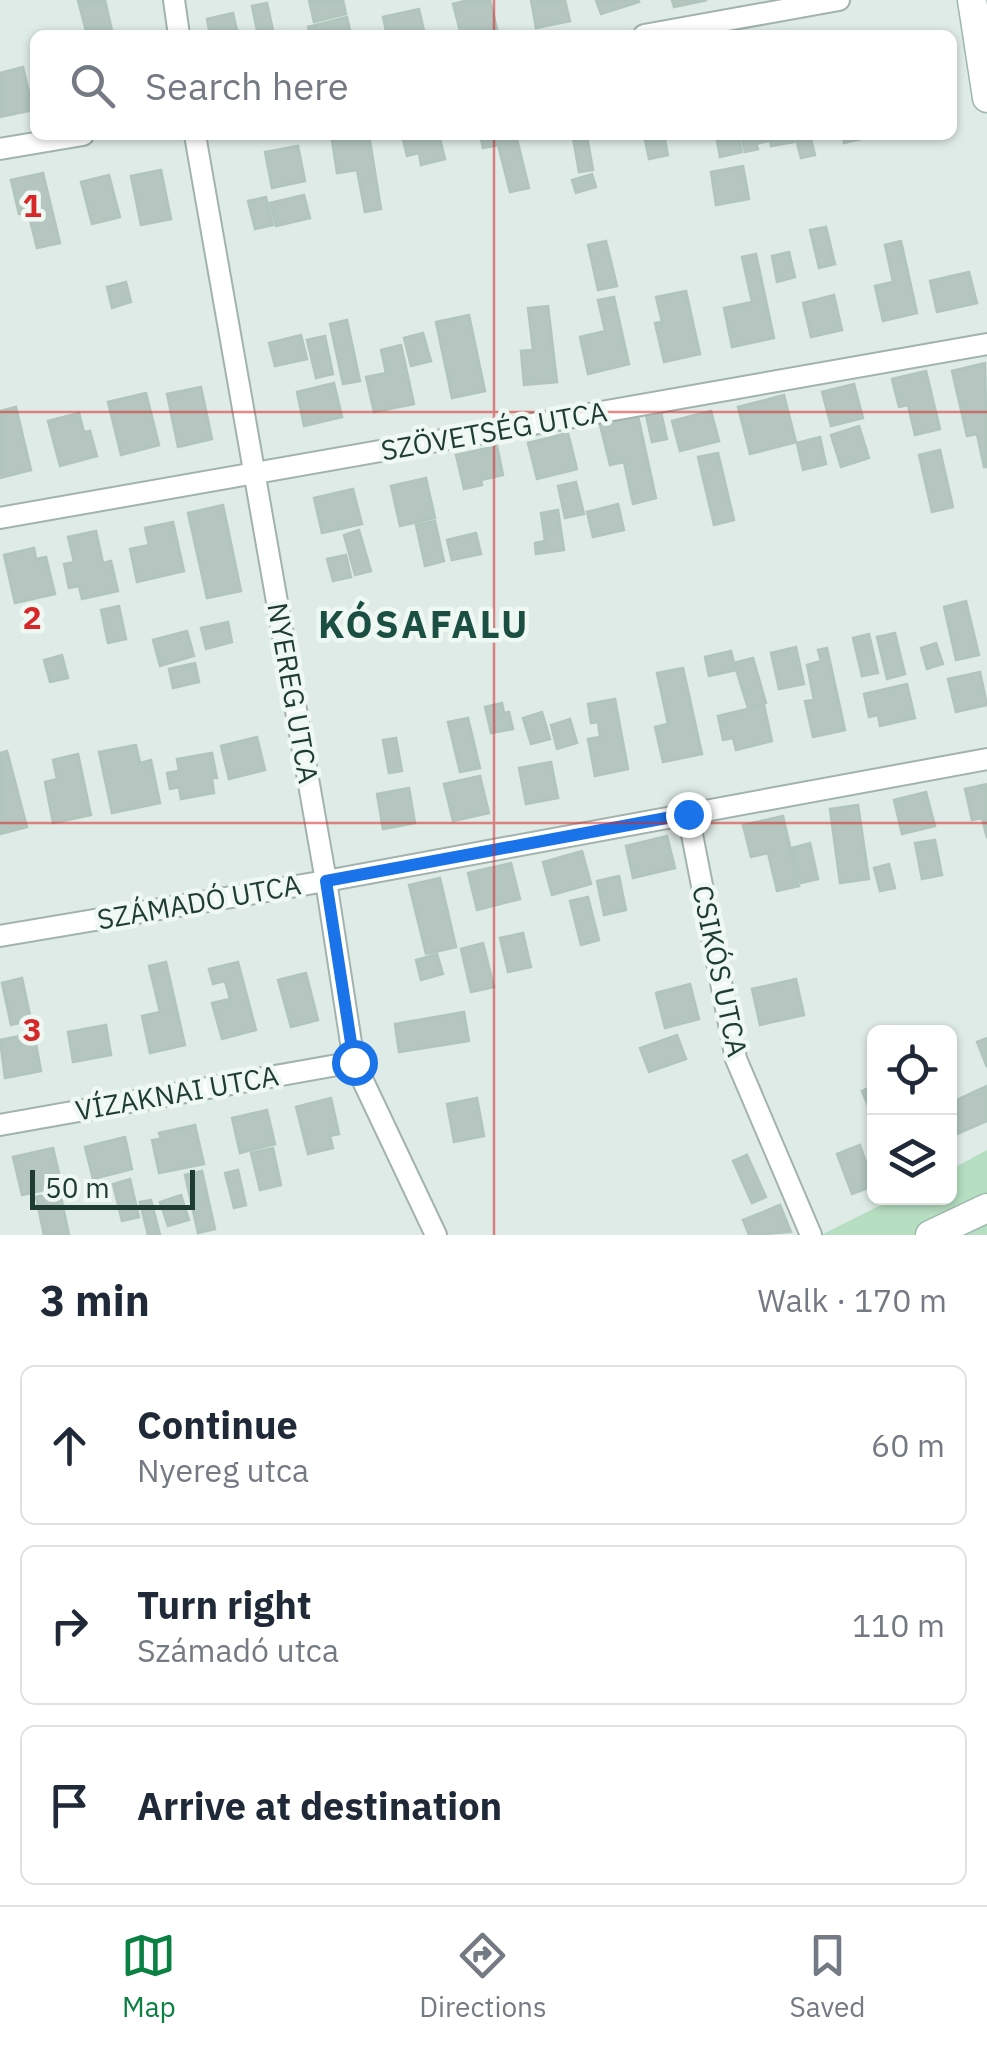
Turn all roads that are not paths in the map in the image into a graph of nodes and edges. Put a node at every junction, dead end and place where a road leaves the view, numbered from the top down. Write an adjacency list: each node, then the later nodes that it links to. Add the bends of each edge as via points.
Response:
1 (174, 0): 4 (street)
2 (839, 0): 5 (street)
3 (972, 0): 6 (street)
4 (179, 30)
5 (672, 30)
6 (987, 98)
7 (53, 140): 9 (street)
8 (196, 140): 11 (street, NYEREG UTCA)
9 (0, 149)
10 (987, 344): 11 (street, SZÖVETSÉG UTCA)
11 (254, 474): 12 (street, SZÖVETSÉG UTCA); 15 (street, NYEREG UTCA)
12 (0, 518)
13 (987, 759): 14 (street, SZÁMADÓ UTCA)
14 (688, 814): 15 (street, SZÁMADÓ UTCA); 21 (street, CSIKÓS UTCA, via 736,1059)
15 (326, 881): 16 (street, SZÁMADÓ UTCA); 17 (street, NYEREG UTCA)
16 (0, 936)
17 (354, 1062): 18 (street, VÍZAKNAI UTCA); 20 (street, NYEREG UTCA)
18 (0, 1125)
19 (987, 1208): 22 (street)
20 (436, 1235)
21 (811, 1235)
22 (930, 1235)

